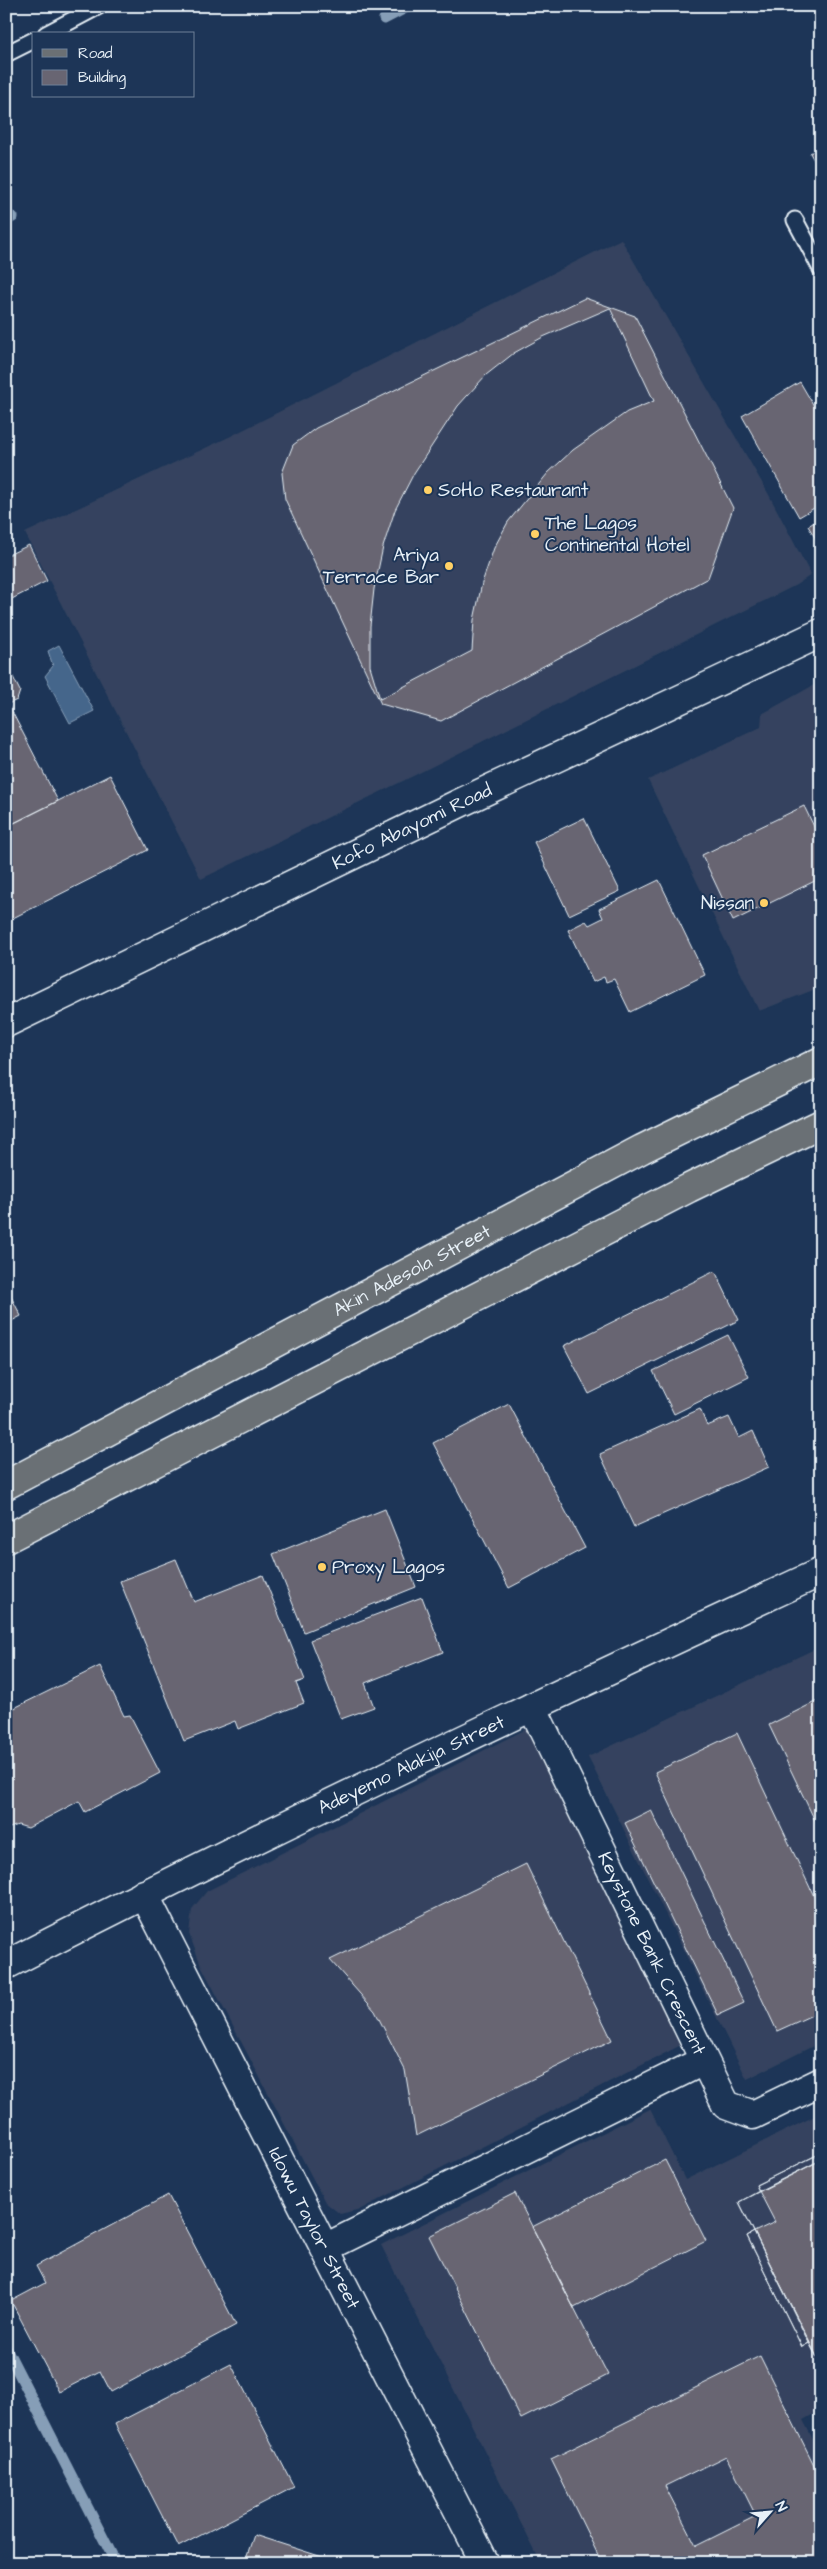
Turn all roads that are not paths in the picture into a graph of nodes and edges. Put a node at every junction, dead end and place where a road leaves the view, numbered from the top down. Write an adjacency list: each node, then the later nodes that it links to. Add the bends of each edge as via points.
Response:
1 (99, 6): 2 (lane)
2 (50, 32)
3 (32, 41): 4 (lane)
4 (6, 54)
5 (795, 220): 6 (lane)
6 (821, 269)
7 (821, 633): 8 (street, Kofo Abayomi Road, via 453,806)
8 (6, 1023)
9 (821, 1062): 11 (main road, Akin Adesola Street, via 642,1149)
10 (821, 1124): 12 (main road, via 689,1188)
11 (6, 1485)
12 (6, 1538)
13 (821, 1572): 14 (street, Adeyemo Alakija Street)
14 (532, 1707): 15 (street, Adeyemo Alakija Street); 17 (street, Keystone Bank Crescent)
15 (144, 1894): 16 (street, Adeyemo Alakija Street); 19 (street, Idowu Taylor Street)
16 (6, 1965)
17 (703, 2061): 18 (street, Keystone Bank Crescent, via 726,2105 753,2115); 19 (street)
18 (821, 2082)
19 (325, 2248): 20 (street, Idowu Taylor Street)
20 (485, 2563)

